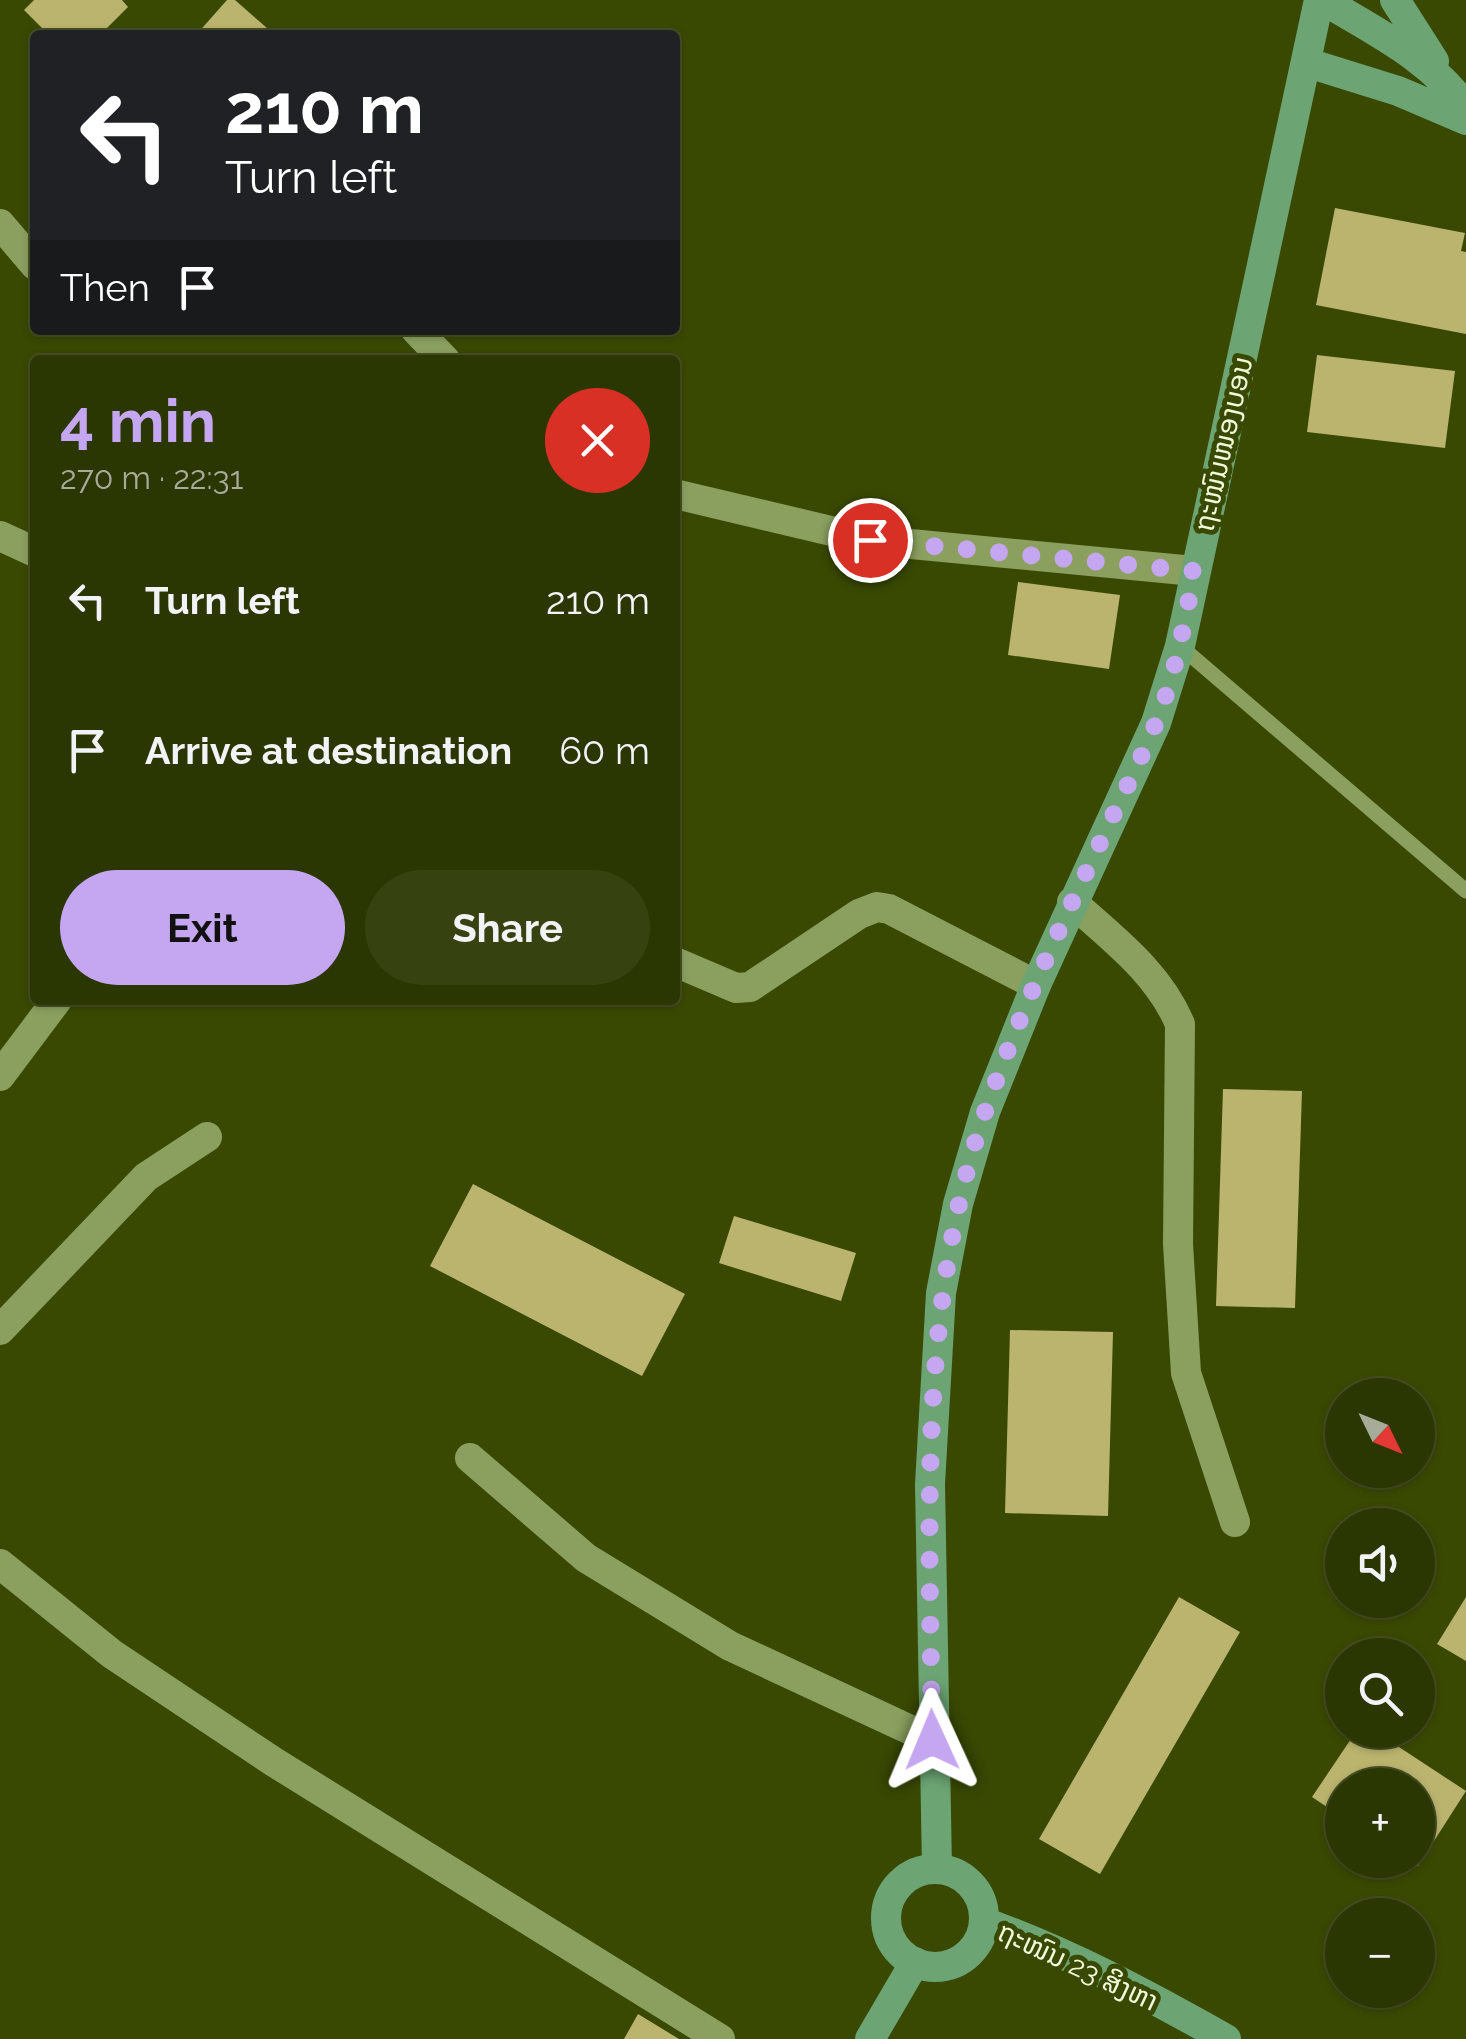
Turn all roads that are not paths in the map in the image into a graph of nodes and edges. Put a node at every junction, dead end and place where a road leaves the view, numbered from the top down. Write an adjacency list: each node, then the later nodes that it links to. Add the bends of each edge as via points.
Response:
1 (1321, 0): 3 (street, ຖະໜົນໜອງບອນ); 4 (street, via 1405,49)
2 (1395, 0): 4 (street)
3 (1308, 63): 5 (street); 13 (street, ຖະໜົນໜອງບອນ)
4 (1458, 96)
5 (1466, 120)
6 (0, 224): 7 (street)
7 (30, 258)
8 (421, 335): 9 (street)
9 (439, 355)
10 (680, 495): 13 (street, via 870,540)
11 (0, 536): 12 (street)
12 (30, 550)
13 (1194, 571): 14 (street, ຖະໜົນໜອງບອນ)
14 (1180, 646): 15 (lane); 16 (street, ຖະໜົນໜອງບອນ, via 1156,723)
15 (1466, 890)
16 (1072, 902): 18 (street, ຖະໜົນໜອງບອນ); 24 (street, via 1150,973 1180,1024 1178,1244 1186,1373)
17 (680, 964): 18 (street, via 736,988 750,987 876,907)
18 (1036, 985): 26 (street, ຖະໜົນໜອງບອນ, via 985,1112 941,1293 930,1484)
19 (52, 1005): 20 (street)
20 (0, 1076)
21 (208, 1138): 22 (street, via 146,1177)
22 (0, 1330)
23 (470, 1458): 26 (street, via 586,1558 682,1617)
24 (1235, 1522)
25 (0, 1564): 30 (street, via 112,1654 274,1762)
26 (932, 1740): 27 (street, ຖະໜົນໜອງບອນ)
27 (936, 1868): 28 (street, via 952,1871 976,1891); 29 (street, via 905,1879 887,1907 891,1940)
28 (984, 1922): 29 (street, via 960,1960 930,1967); 32 (street, ຖະໜົນ 23 ສິງຫາ, via 1106,1972)
29 (914, 1962): 31 (street)
30 (720, 2039)
31 (870, 2039)
32 (1226, 2039)

